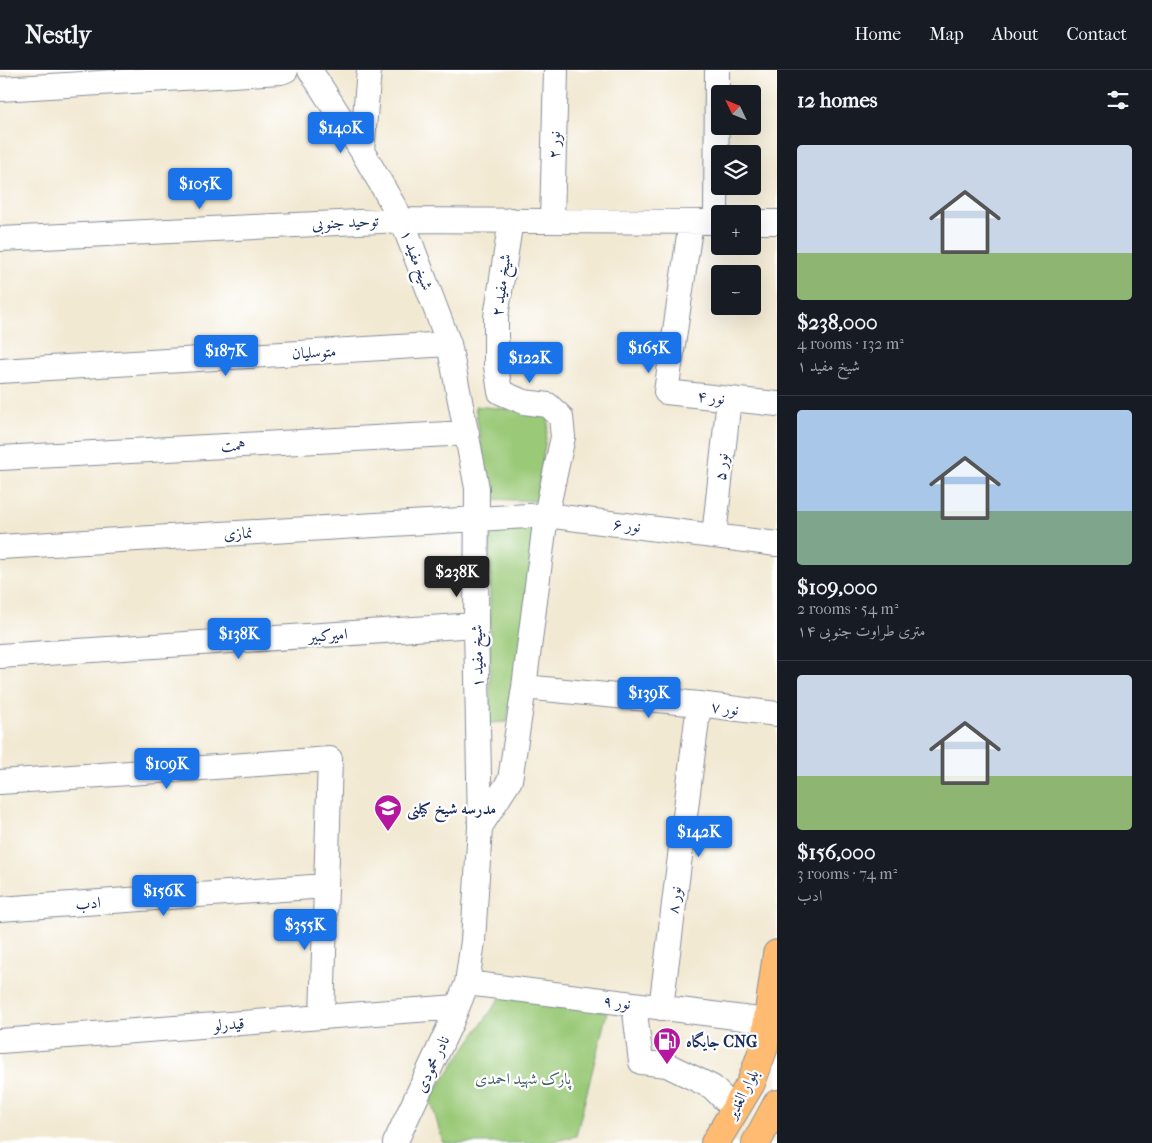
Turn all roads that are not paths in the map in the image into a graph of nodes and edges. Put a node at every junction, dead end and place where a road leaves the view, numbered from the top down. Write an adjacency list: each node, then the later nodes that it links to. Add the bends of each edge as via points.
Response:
1 (286, 70): 6 (street)
2 (310, 70): 7 (street, شیخ مفید ۱)
3 (369, 70): 7 (street)
4 (556, 70): 11 (street, نور ۲)
5 (717, 70): 8 (street)
6 (0, 90)
7 (362, 151): 9 (street, شیخ مفید ۱)
8 (718, 205)
9 (402, 220): 10 (street, توحید جنوبی); 16 (street, توحید جنوبی); 17 (street, شیخ مفید ۱)
10 (511, 220): 11 (street, توحید جنوبی); 23 (street, شیخ مفید ۲, via 496,316 496,366 500,392 524,402 548,405 561,417 563,437)
11 (552, 221): 12 (street, توحید جنوبی)
12 (691, 222): 13 (street, توحید جنوبی); 19 (street, نور ۴, via 666,392)
13 (711, 222)
14 (761, 222): 15 (street)
15 (777, 222)
16 (0, 239)
17 (449, 344): 18 (street, متوسلیان); 21 (street, شیخ مفید ۱)
18 (0, 371)
19 (729, 399): 20 (street, نور ۴); 25 (street, نور ۵)
20 (777, 404)
21 (467, 433): 22 (street, همت); 24 (street, شیخ مفید ۱, via 477,488)
22 (0, 458)
23 (546, 515): 24 (street, نور ۶); 25 (street, نور ۶); 30 (street)
24 (477, 519): 27 (street, نمازی); 28 (street, شیخ مفید ۱)
25 (714, 536): 26 (street, نور ۶)
26 (777, 544)
27 (0, 547)
28 (476, 626): 29 (street, امیرکبیر); 34 (street, شیخ مفید ۱)
29 (0, 656)
30 (524, 687): 31 (street, نور ۷); 34 (street, via 510,780)
31 (699, 704): 32 (street, نور ۷); 41 (street, نور ۸)
32 (777, 714)
33 (0, 782): 35 (street, via 330,759)
34 (480, 827): 38 (street, شیخ مفید ۱)
35 (326, 886): 36 (street, ادب); 42 (street)
36 (0, 909)
37 (777, 954): 43 (main road, بلوار الغدیر)
38 (467, 983): 39 (street, نور ۹); 40 (street, نادر محمودی)
39 (634, 1004): 41 (street, نور ۹); 46 (street, via 641,1062 667,1065 712,1087)
40 (457, 1007): 42 (street, قیدرلو); 47 (street, نادر محمودی)
41 (661, 1008): 43 (street, نور ۹)
42 (322, 1017): 44 (street, قیدرلو)
43 (767, 1021): 46 (main road, بلوار الغدیر, via 764,1047 751,1083)
44 (0, 1041)
45 (777, 1104): 49 (main road)
46 (735, 1110): 48 (main road, بلوار الغدیر)
47 (395, 1143)
48 (715, 1143)
49 (756, 1143)

